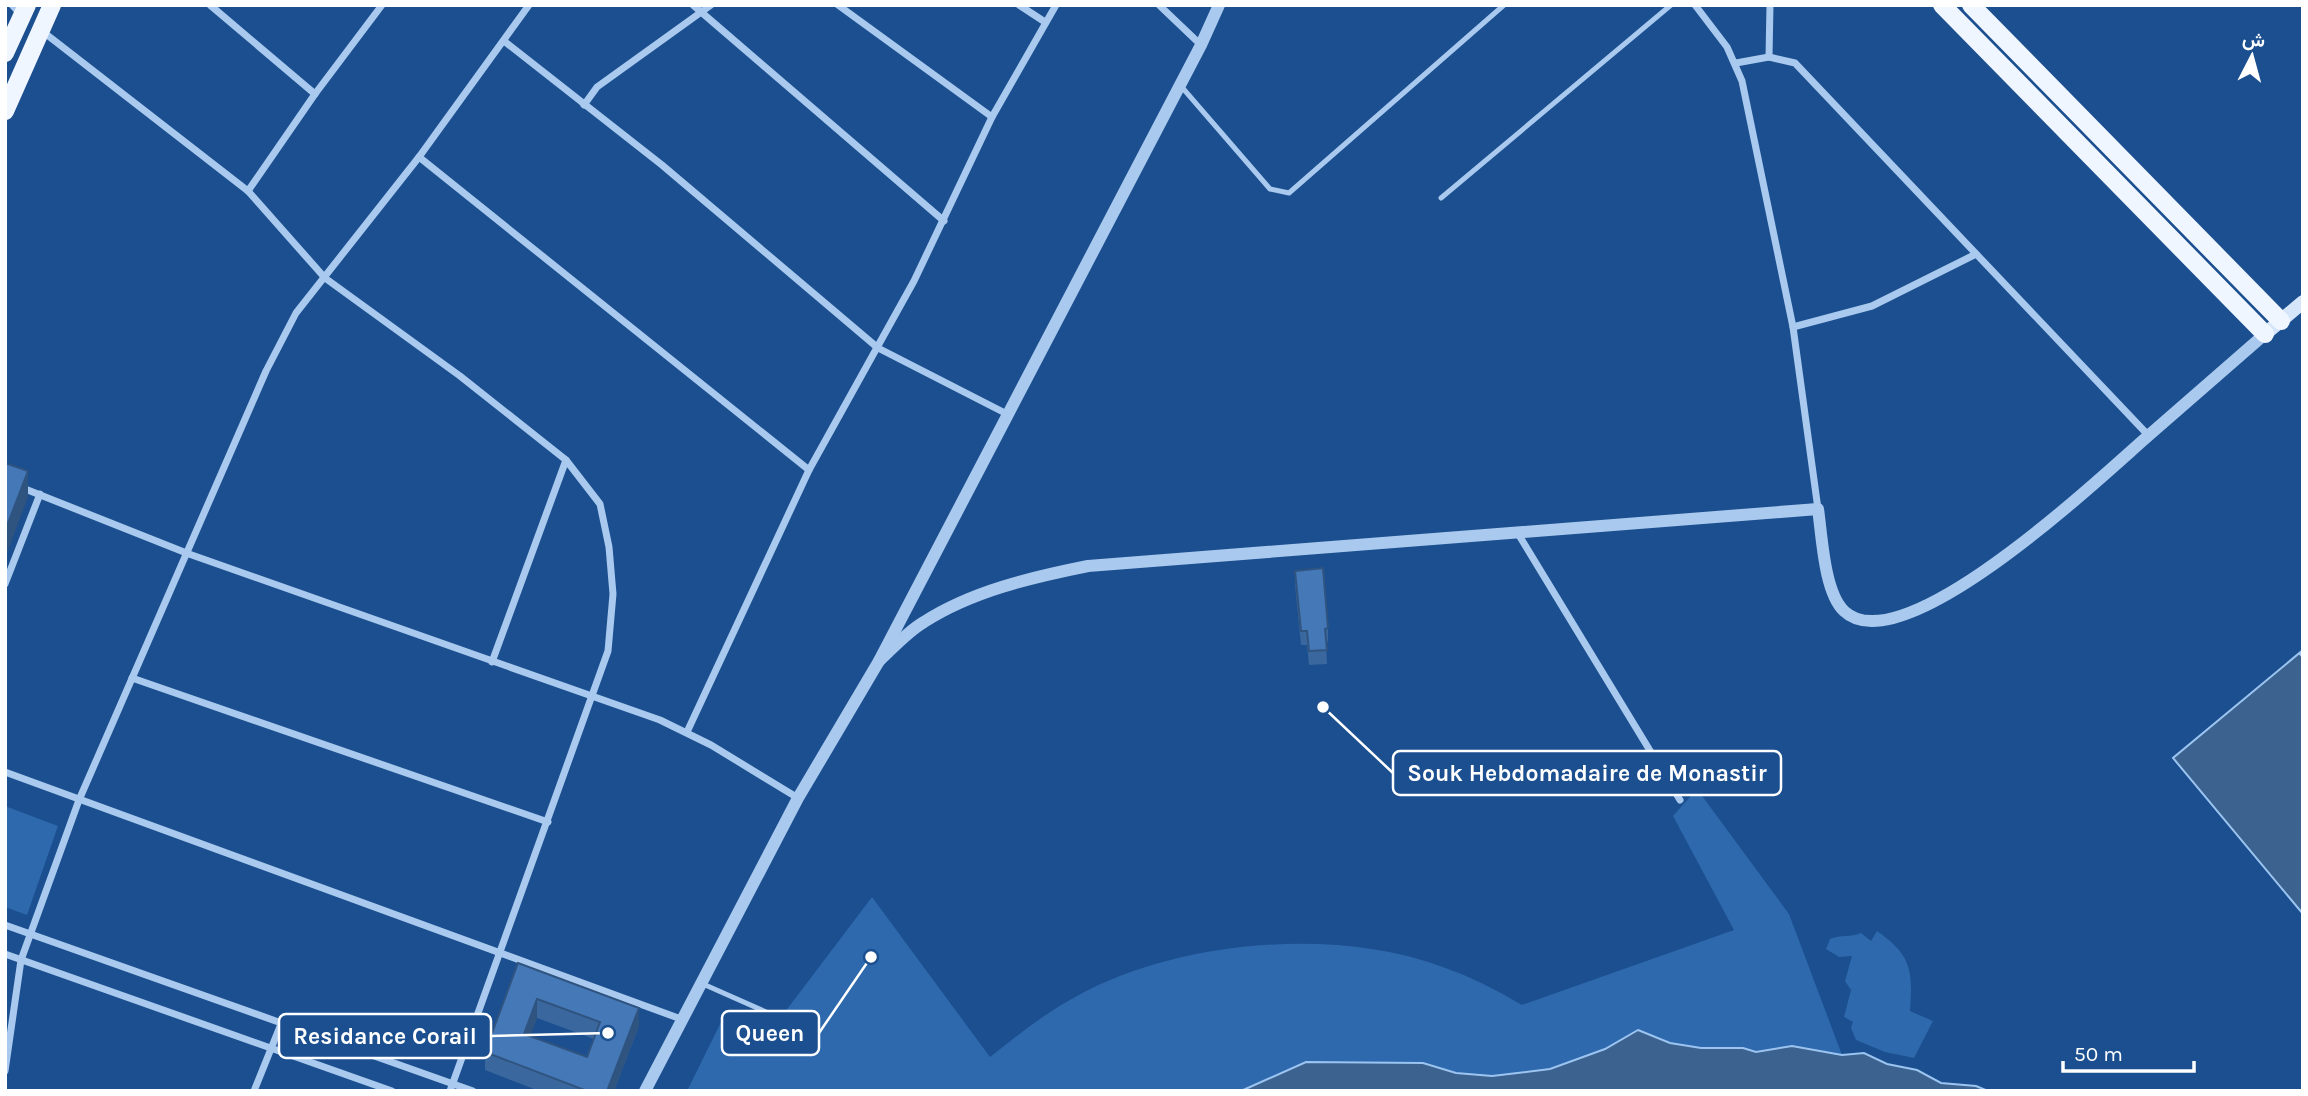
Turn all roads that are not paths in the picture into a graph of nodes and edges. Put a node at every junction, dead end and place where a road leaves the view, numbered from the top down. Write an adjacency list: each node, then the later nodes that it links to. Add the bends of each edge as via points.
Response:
1 (52, 5): 21 (main road)
2 (210, 5): 28 (street)
3 (382, 5): 28 (street)
4 (529, 5): 22 (street)
5 (693, 5): 19 (street)
6 (711, 5): 19 (street)
7 (838, 5): 31 (street)
8 (1019, 5): 20 (street)
9 (1056, 5): 20 (street)
10 (1159, 5): 23 (street)
11 (1219, 5): 23 (street)
12 (1504, 5): 27 (lane, via 1289,192 1270,189)
13 (1671, 5): 34 (lane)
14 (1695, 5): 26 (street)
15 (1770, 5): 25 (street)
16 (1941, 5): 41 (main road)
17 (1971, 5): 39 (main road)
18 (21, 9): 24 (main road)
19 (701, 15): 29 (street, via 597,86); 35 (street)
20 (1045, 22): 31 (street)
21 (41, 30): 30 (main road); 33 (street)
22 (504, 41): 29 (street); 32 (street)
23 (1202, 45): 27 (street)
24 (5, 53)
25 (1769, 57): 26 (street); 36 (street, via 1794,63)
26 (1736, 63): 40 (street)
27 (1180, 85): 43 (street)
28 (315, 94): 33 (street)
29 (584, 105): 42 (street)
30 (5, 111)
31 (992, 117): 35 (street)
32 (419, 157): 37 (street); 46 (street)
33 (248, 191): 37 (street)
34 (1441, 198)
35 (944, 221): 42 (street)
36 (1976, 254): 40 (street, via 1872,306); 44 (street)
37 (326, 278): 45 (street); 51 (street, via 296,313 266,371)
38 (2303, 302): 39 (main road)
39 (2281, 321): 41 (main road)
40 (1793, 327): 49 (street)
41 (2265, 334): 44 (street)
42 (878, 348): 43 (street); 46 (street)
43 (1007, 414): 53 (street)
44 (2148, 435): 49 (street, via 2044,527 1981,574 1884,621 1858,620 1844,611 1834,596)
45 (566, 460): 54 (street); 56 (street, via 600,504 609,547 613,594 608,651)
46 (809, 470): 57 (street)
47 (5, 481): 48 (street)
48 (40, 494): 51 (street); 52 (street)
49 (1818, 509): 50 (street)
50 (1517, 531): 53 (street, via 1088,566 1035,576 923,622); 61 (street)
51 (189, 554): 54 (street); 55 (street)
52 (5, 584)
53 (879, 661): 59 (street)
54 (492, 662): 56 (street)
55 (132, 678): 60 (street); 62 (street)
56 (592, 697): 57 (street); 62 (street)
57 (687, 732): 59 (street)
58 (5, 772): 60 (street)
59 (798, 798): 68 (street)
60 (79, 800): 64 (street); 65 (street)
61 (1680, 800)
62 (548, 822): 65 (street)
63 (5, 925): 64 (street)
64 (30, 935): 67 (street); 71 (street)
65 (498, 952): 70 (street); 74 (street)
66 (5, 954): 67 (street)
67 (21, 960): 72 (street); 73 (street)
68 (700, 983): 69 (lane); 70 (street)
69 (773, 1015)
70 (681, 1018): 78 (street)
71 (281, 1024): 72 (street); 74 (street)
72 (271, 1048): 75 (street); 76 (street)
73 (5, 1071)
74 (451, 1087): 77 (street)
75 (254, 1091)
76 (392, 1091)
77 (472, 1091)
78 (645, 1091)

